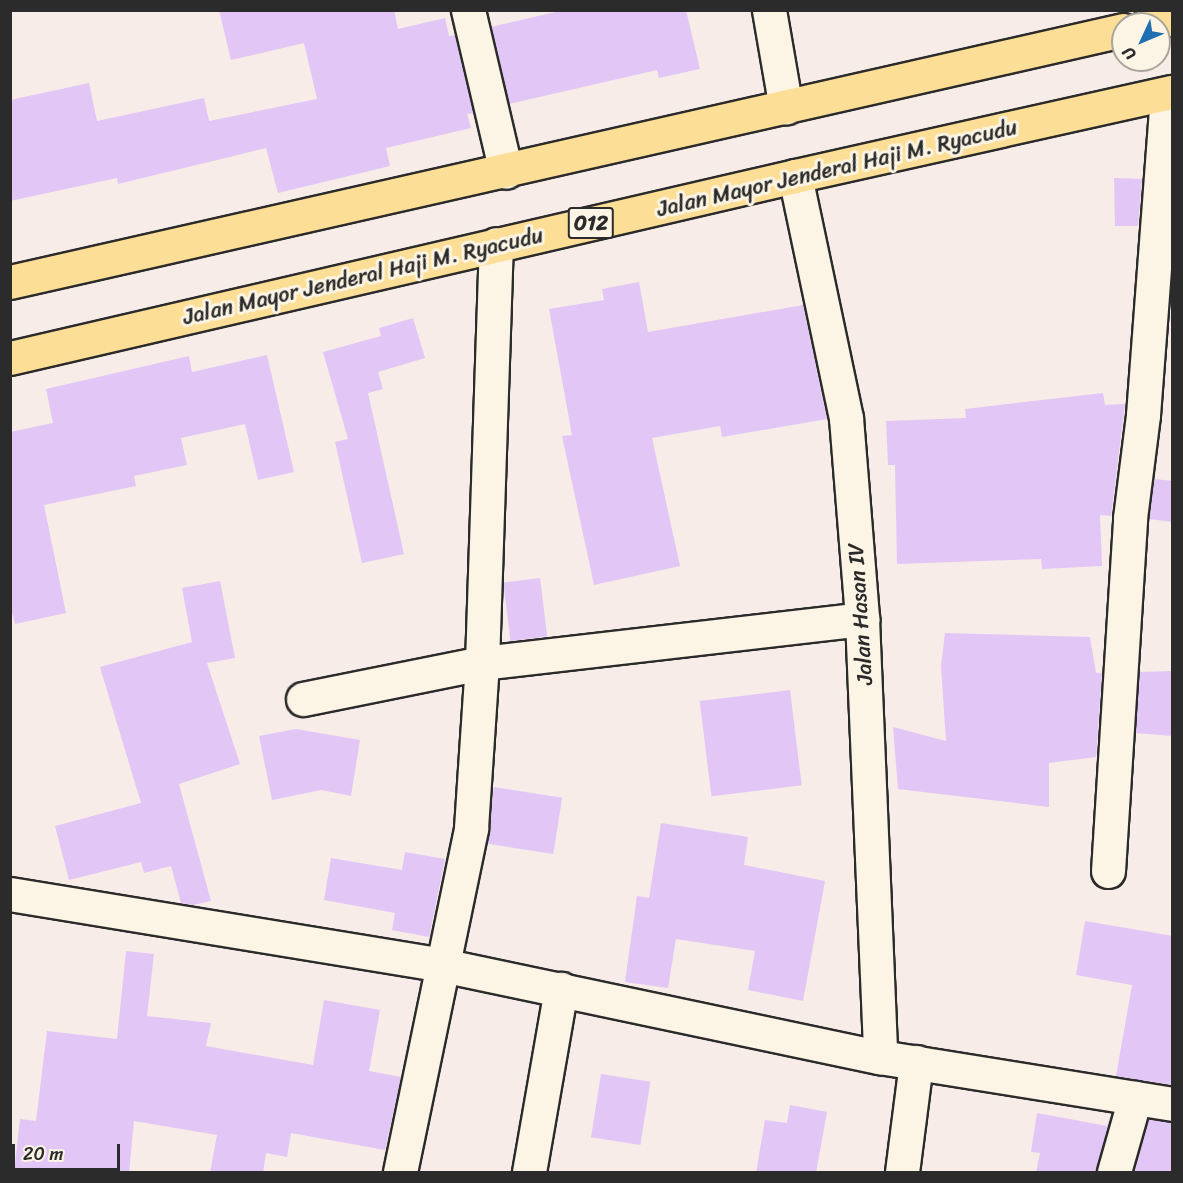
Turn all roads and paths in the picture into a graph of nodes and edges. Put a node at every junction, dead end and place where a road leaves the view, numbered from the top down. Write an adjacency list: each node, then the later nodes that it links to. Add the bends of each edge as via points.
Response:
1 (468, 10): 6 (street)
2 (769, 10): 5 (street)
3 (1111, 33): 5 (main road)
4 (1170, 93): 7 (main road, Jalan Mayor Jenderal Haji M. Ryacudu / 012); 14 (street, via 1143,415 1130,518)
5 (786, 108): 6 (main road)
6 (506, 172): 9 (main road)
7 (795, 176): 8 (main road, Jalan Mayor Jenderal Haji M. Ryacudu / 012); 11 (street, Jalan Hasan IV, via 820,279 846,417)
8 (496, 244): 10 (main road, Jalan Mayor Jenderal Haji M. Ryacudu / 012); 12 (street)
9 (10, 282)
10 (10, 358)
11 (862, 619): 12 (street); 18 (street, Jalan Hasan IV)
12 (482, 663): 13 (street); 16 (street, via 471,828)
13 (303, 699)
14 (1108, 872)
15 (10, 894): 16 (street)
16 (442, 965): 17 (street); 22 (street)
17 (561, 989): 18 (street); 23 (street)
18 (880, 1057): 19 (street)
19 (916, 1062): 20 (street); 24 (street)
20 (1135, 1098): 21 (street); 25 (street)
21 (1173, 1104)
22 (400, 1173)
23 (529, 1173)
24 (902, 1173)
25 (1114, 1173)

